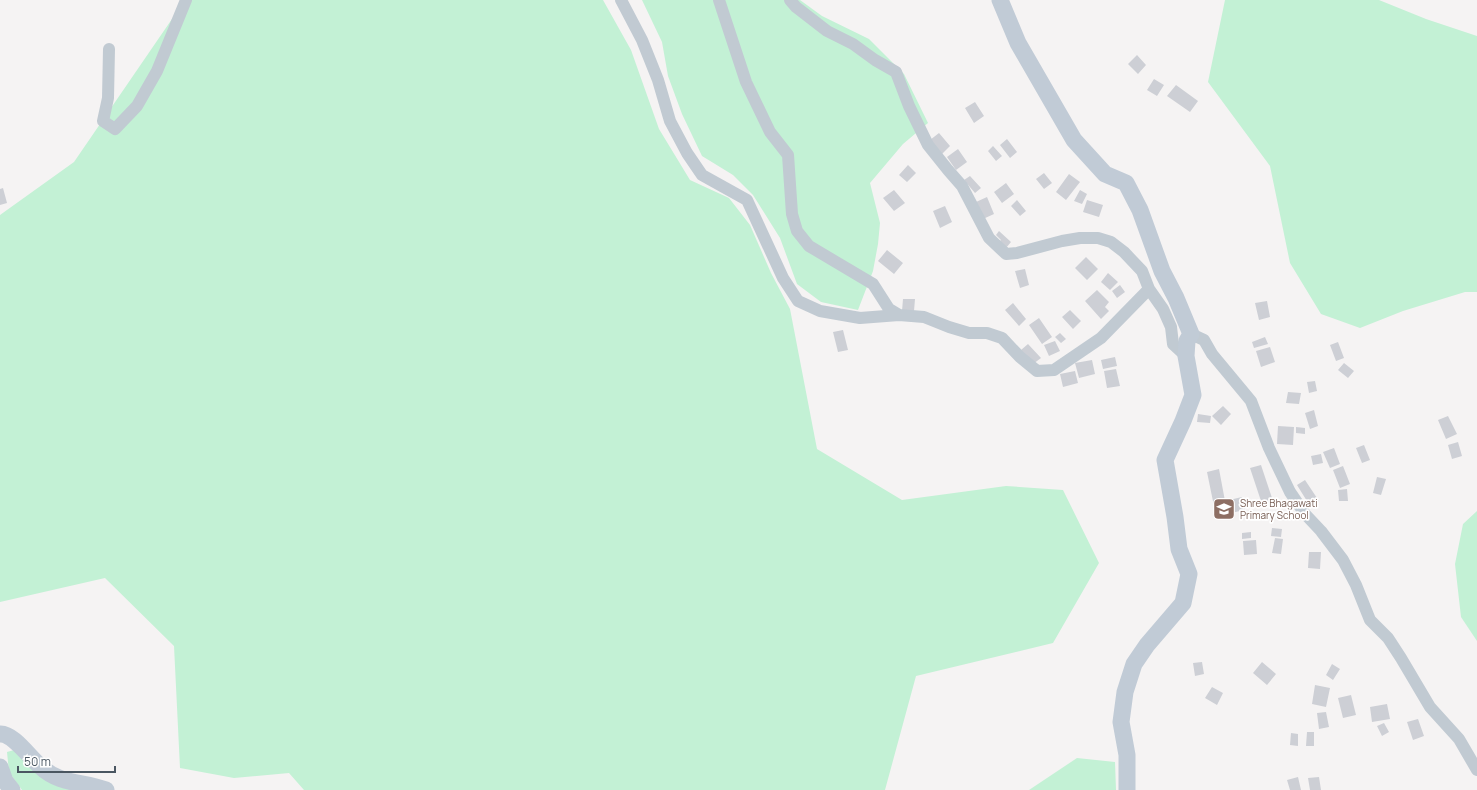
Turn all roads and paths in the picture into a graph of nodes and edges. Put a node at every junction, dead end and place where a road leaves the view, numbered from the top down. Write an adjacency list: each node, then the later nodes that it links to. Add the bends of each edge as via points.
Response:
1 (186, 0): 6 (street, via 157,71 137,106 115,129 103,121 108,98)
2 (621, 0): 8 (street, via 642,40 658,80 670,121 687,153 702,175 747,200 783,278 798,301 820,311 860,318)
3 (719, 0): 8 (street, via 746,82 770,132 788,155 792,214 797,231 809,246 873,284 886,306)
4 (790, 0): 7 (street, via 827,31 853,44 896,72 928,145 962,186 989,238 1006,254 1062,241 1098,238 1111,242 1124,252 1142,272)
5 (1000, 0): 9 (street, via 1018,43 1074,140 1105,174 1126,183 1140,210 1162,271)
6 (109, 49)
7 (1149, 289): 8 (street, via 1101,338 1054,370 1037,371 997,336 969,333 924,317); 10 (street, via 1163,309 1171,327 1173,344)
8 (899, 315)
9 (1191, 334): 10 (street, via 1187,341); 13 (street, via 1204,340 1212,354 1251,401 1290,492 1343,560 1370,620 1388,638 1430,707 1459,739)
10 (1186, 356): 16 (street, via 1193,395 1165,460 1179,549 1189,574 1183,603 1134,664 1125,692 1121,722 1127,755)
11 (0, 734): 15 (street, via 4,733 40,767 62,780)
12 (0, 767): 14 (street, via 5,782)
13 (1477, 770)
14 (12, 790)
15 (106, 790)
16 (1127, 790)

